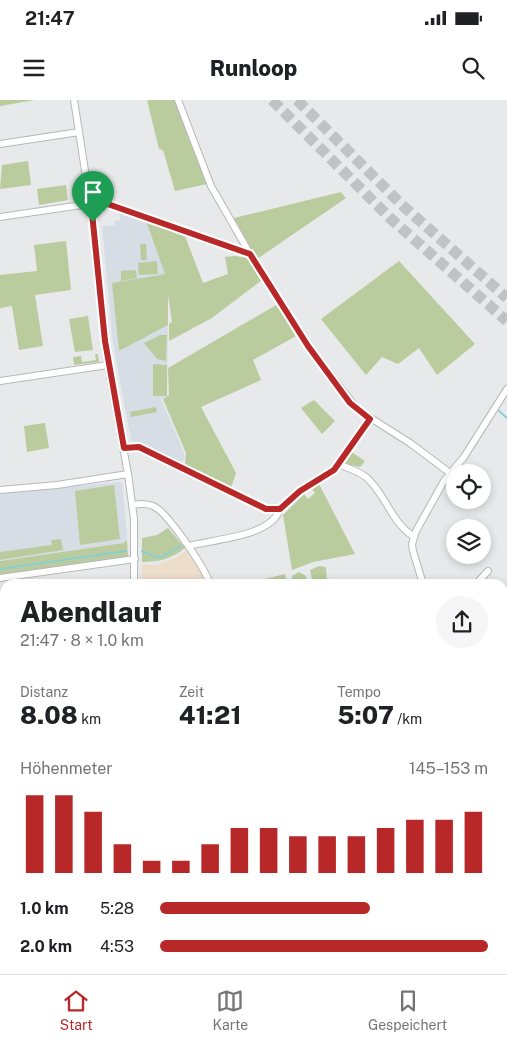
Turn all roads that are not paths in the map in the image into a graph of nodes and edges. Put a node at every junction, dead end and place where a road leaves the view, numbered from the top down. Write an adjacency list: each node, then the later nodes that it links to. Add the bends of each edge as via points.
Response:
1 (74, 100): 3 (street)
2 (178, 100): 7 (street, via 211,186)
3 (79, 132): 4 (street); 5 (street)
4 (0, 144)
5 (91, 203): 6 (street); 7 (street, via 102,202); 8 (street)
6 (0, 217)
7 (250, 254): 11 (street, via 308,346 350,403)
8 (108, 365): 9 (street); 12 (street)
9 (0, 381)
10 (507, 389): 14 (street)
11 (370, 419): 13 (street); 15 (street)
12 (124, 448): 16 (street); 20 (street, via 139,447 266,509)
13 (339, 464): 20 (street); 21 (street, via 368,479 397,522)
14 (458, 464)
15 (446, 470)
16 (128, 474): 18 (street); 19 (street)
17 (446, 480): 21 (street)
18 (0, 490)
19 (132, 505): 22 (street, via 158,508); 23 (street)
20 (280, 509): 22 (street, via 272,523 241,535)
21 (413, 536): 28 (street, via 413,551)
22 (189, 546): 27 (street)
23 (135, 559): 25 (street); 26 (street)
24 (488, 570): 29 (street)
25 (0, 578)
26 (134, 579)
27 (208, 579)
28 (421, 579)
29 (480, 579)

